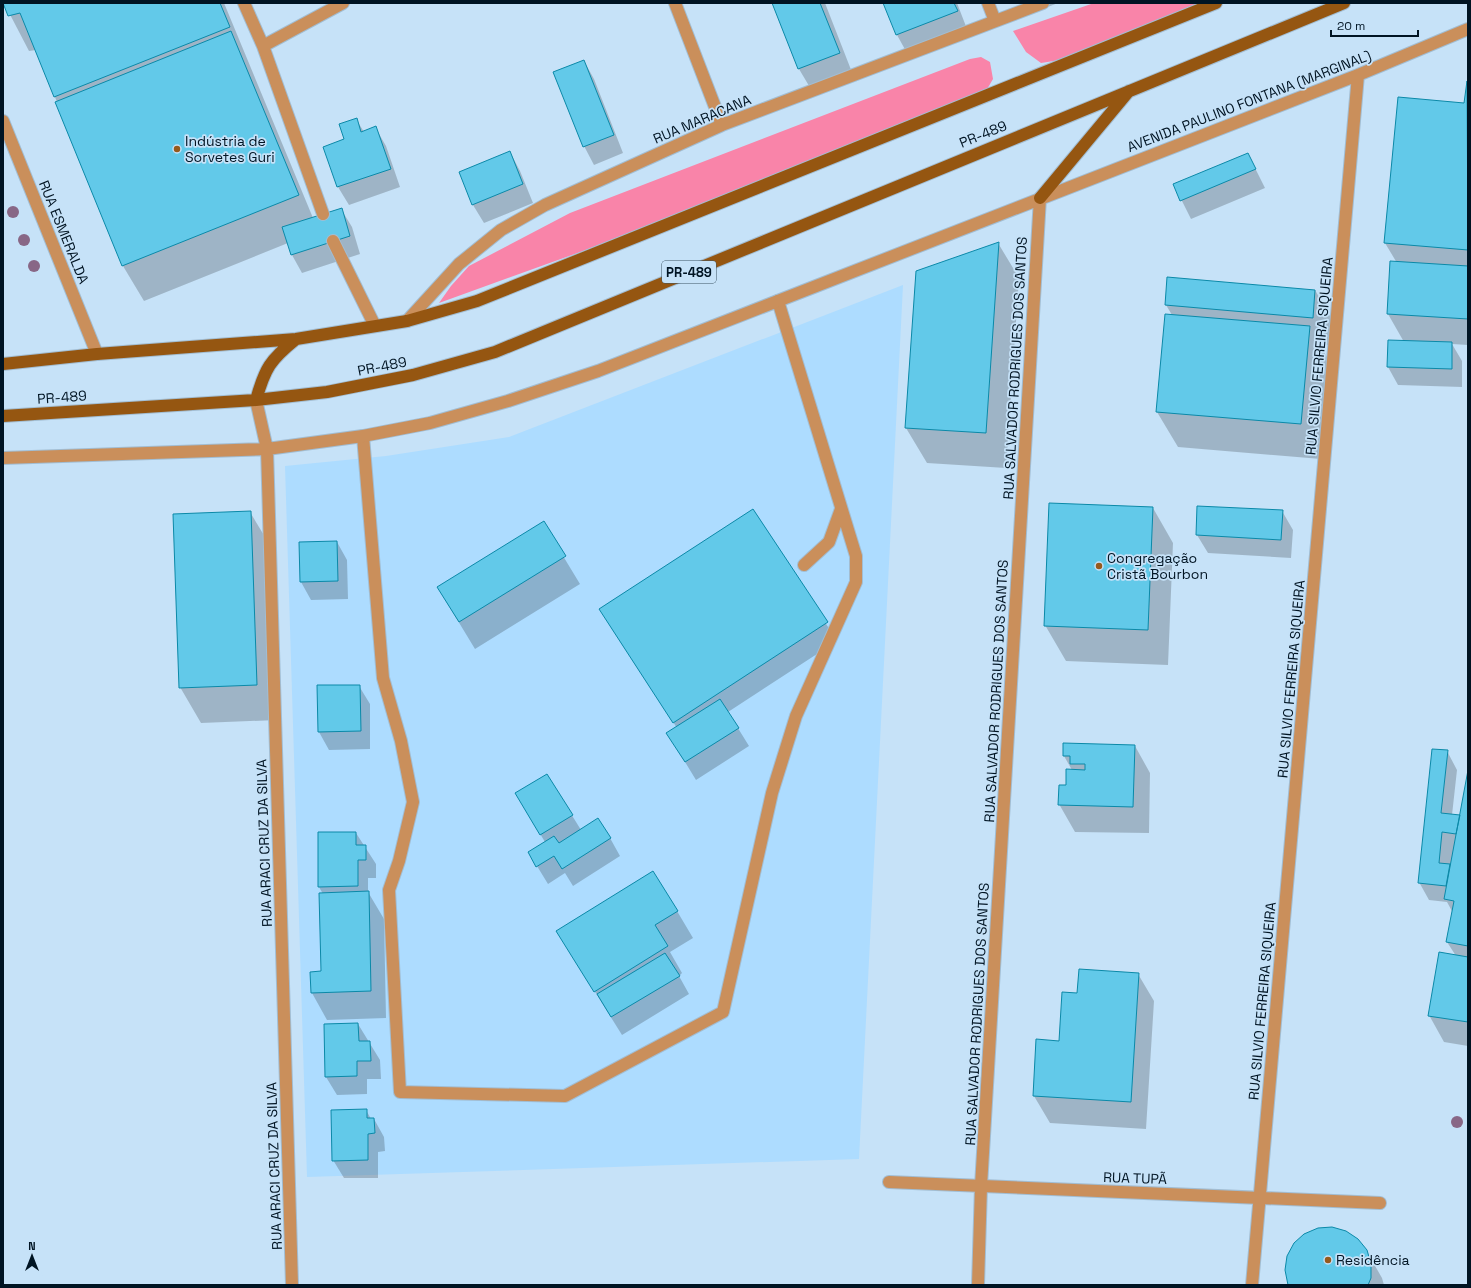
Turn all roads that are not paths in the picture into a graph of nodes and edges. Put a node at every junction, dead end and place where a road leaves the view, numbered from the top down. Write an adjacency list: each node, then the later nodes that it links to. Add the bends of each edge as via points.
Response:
1 (244, 3): 10 (street)
2 (343, 3): 10 (street)
3 (675, 3): 14 (street)
4 (988, 3): 8 (street)
5 (1043, 3): 8 (street, RUA MARACANA)
6 (1216, 3): 19 (main road, via 477,301)
7 (1344, 3): 12 (main road, PR-489 / PR-489)
8 (995, 21): 14 (street, RUA MARACANA)
9 (1468, 29): 11 (street, AVENIDA PAULINO FONTANA (MARGINAL))
10 (263, 46): 16 (street)
11 (1358, 75): 15 (street, AVENIDA PAULINO FONTANA (MARGINAL)); 33 (street, RUA SILVIO FERREIRA SIQUEIRA)
12 (1131, 89): 15 (main road); 24 (main road, PR-489 / PR-489, via 495,352 413,376 327,392)
13 (3, 122): 22 (street, RUA ESMERALDA)
14 (722, 125): 19 (street, RUA MARACANA, via 545,206 501,230 459,264)
15 (1040, 198): 18 (street, AVENIDA PAULINO FONTANA (MARGINAL)); 32 (street, RUA SALVADOR RODRIGUES DOS SANTOS)
16 (323, 214)
17 (333, 242): 20 (street)
18 (778, 301): 26 (street, AVENIDA PAULINO FONTANA (MARGINAL), via 598,371 508,401 430,424); 29 (street)
19 (407, 321): 20 (main road)
20 (375, 326): 21 (main road)
21 (296, 339): 22 (main road); 24 (main road, via 277,355 263,376)
22 (97, 354): 23 (main road)
23 (3, 364)
24 (256, 400): 25 (main road, PR-489 / PR-489); 27 (street, RUA ARACI CRUZ DA SILVA)
25 (3, 416)
26 (363, 436): 27 (street, AVENIDA PAULINO FONTANA (MARGINAL)); 29 (street, via 383,678 401,741 413,802 399,861 389,890 400,1092 565,1096 723,1012 772,793 796,716 856,582 856,556)
27 (267, 449): 28 (street, AVENIDA PAULINO FONTANA (MARGINAL)); 35 (street, RUA ARACI CRUZ DA SILVA)
28 (3, 458)
29 (841, 509): 30 (street, via 829,542)
30 (804, 565)
31 (889, 1182): 32 (street, RUA TUPÃ)
32 (981, 1186): 33 (street, RUA TUPÃ); 36 (street, RUA SALVADOR RODRIGUES DOS SANTOS)
33 (1260, 1198): 34 (street, RUA TUPÃ); 37 (street, RUA SILVIO FERREIRA SIQUEIRA)
34 (1380, 1203)
35 (292, 1285)
36 (978, 1285)
37 (1252, 1285)

